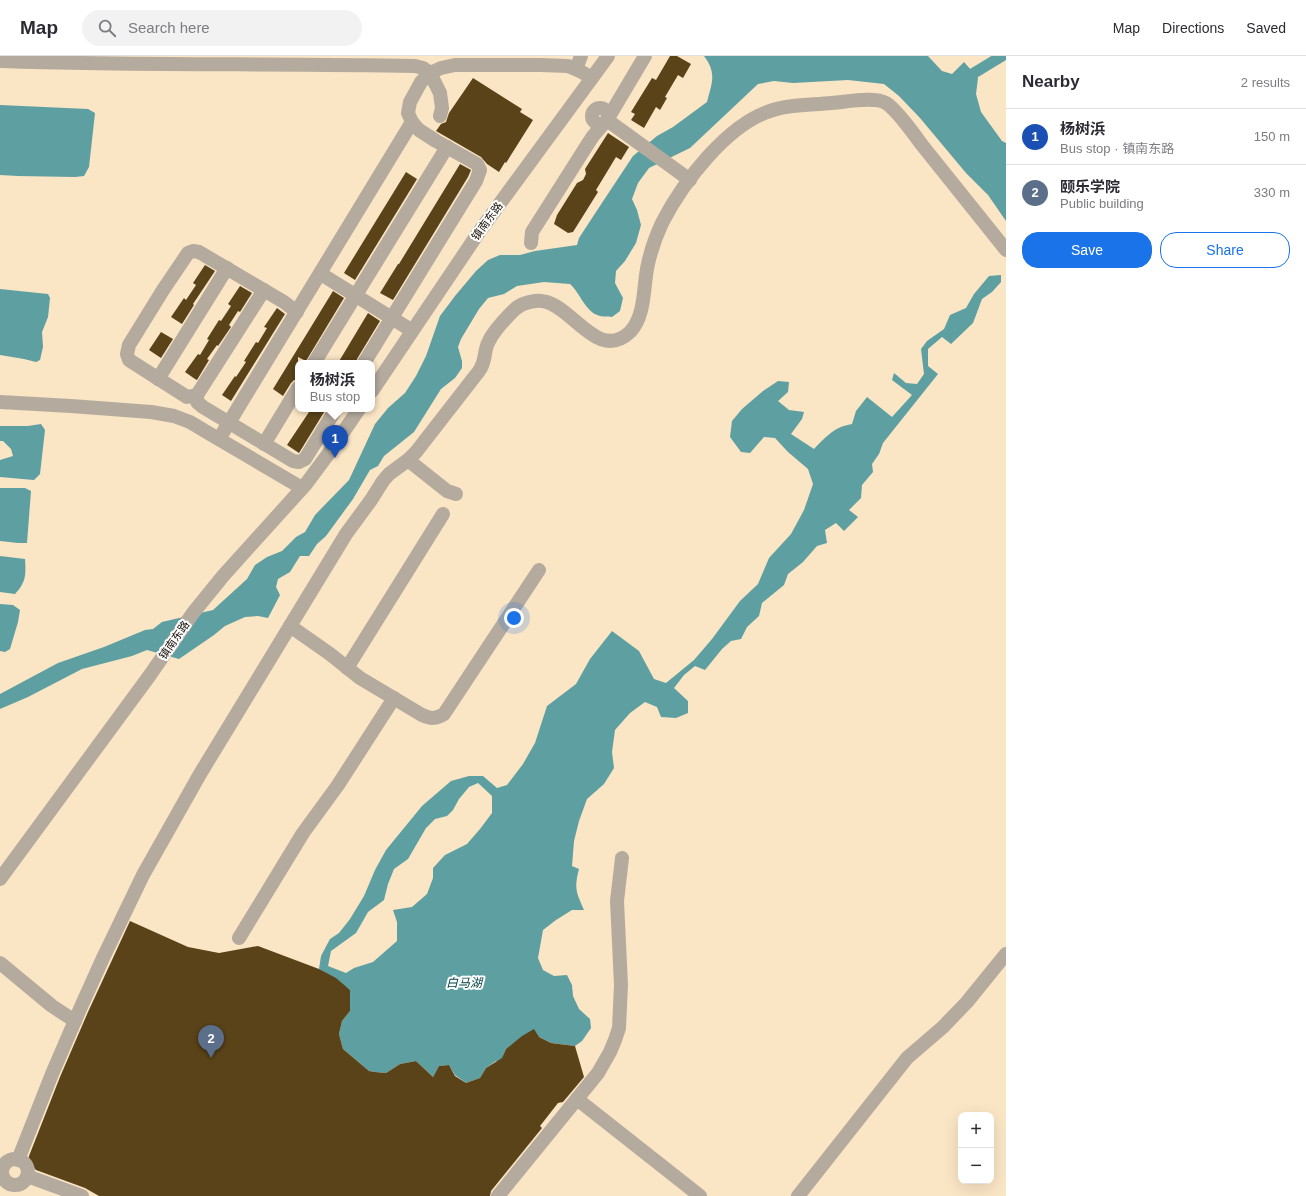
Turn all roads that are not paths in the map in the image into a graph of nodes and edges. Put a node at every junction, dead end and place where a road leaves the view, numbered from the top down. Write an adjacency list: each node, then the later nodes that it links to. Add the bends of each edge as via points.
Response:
1 (581, 56): 6 (street)
2 (608, 56): 8 (street, 镇南东路)
3 (645, 56): 11 (street)
4 (0, 60): 7 (street, via 415,66)
5 (538, 60): 6 (street); 7 (street, via 455,65)
6 (576, 69): 8 (street)
7 (430, 73): 10 (street, via 440,93); 12 (street, via 421,82 410,102 408,113)
8 (592, 78): 9 (street, 镇南东路)
9 (577, 98): 11 (street, via 594,111 592,116 596,122 603,123); 23 (street, 镇南东路, via 479,232)
10 (440, 116)
11 (607, 120): 14 (street); 15 (street, via 587,146 532,232)
12 (412, 122): 13 (street, via 419,130); 18 (street)
13 (448, 147): 20 (street); 22 (street, via 477,164 480,170 476,181)
14 (690, 180): 16 (street, via 727,137 764,112 855,100 877,100 892,107); 36 (street, via 668,212 653,246 641,312 631,330 616,340 604,340 593,336 553,304 538,300 521,305 489,341 484,365)
15 (531, 242)
16 (1006, 250)
17 (227, 268): 19 (street); 26 (street); 26 (street, via 193,251 188,253 163,290 129,345 127,354 129,360)
18 (321, 274): 20 (street); 21 (street)
19 (264, 290): 21 (street); 29 (street)
20 (356, 296): 22 (street); 24 (street)
21 (297, 312): 33 (street)
22 (392, 318): 23 (street); 25 (street)
23 (412, 330): 27 (street, 镇南东路)
24 (316, 360)
25 (366, 360)
26 (158, 379): 29 (street, via 187,398)
27 (375, 386)
28 (295, 393): 35 (street)
29 (197, 395): 33 (street, via 197,402)
30 (0, 402): 34 (street, via 151,412 190,422)
31 (334, 412): 35 (street, via 305,459 299,462 292,461)
32 (357, 412): 37 (street, 镇南东路)
33 (229, 423): 34 (street); 35 (street)
34 (220, 439): 37 (street)
35 (264, 444)
36 (408, 460): 38 (street, via 447,491); 41 (street, via 383,481 346,534)
37 (302, 488): 45 (street, 镇南东路, via 193,613)
38 (456, 494)
39 (443, 514): 42 (street)
40 (539, 570): 43 (street, via 444,714 431,719)
41 (290, 626): 42 (street); 49 (street, via 150,862)
42 (347, 668): 43 (street)
43 (394, 698): 46 (street, via 338,785 303,833)
44 (622, 858): 50 (street, via 617,901 621,985 618,1028 607,1057)
45 (0, 879)
46 (239, 938)
47 (1006, 954): 55 (street, via 948,1022 907,1058)
48 (0, 964): 49 (street)
49 (75, 1021): 51 (street)
50 (577, 1099): 53 (street); 54 (street)
51 (7, 1174): 52 (street, via 15,1185 23,1182 27,1176)
52 (82, 1196)
53 (498, 1196)
54 (700, 1196)
55 (798, 1196)

